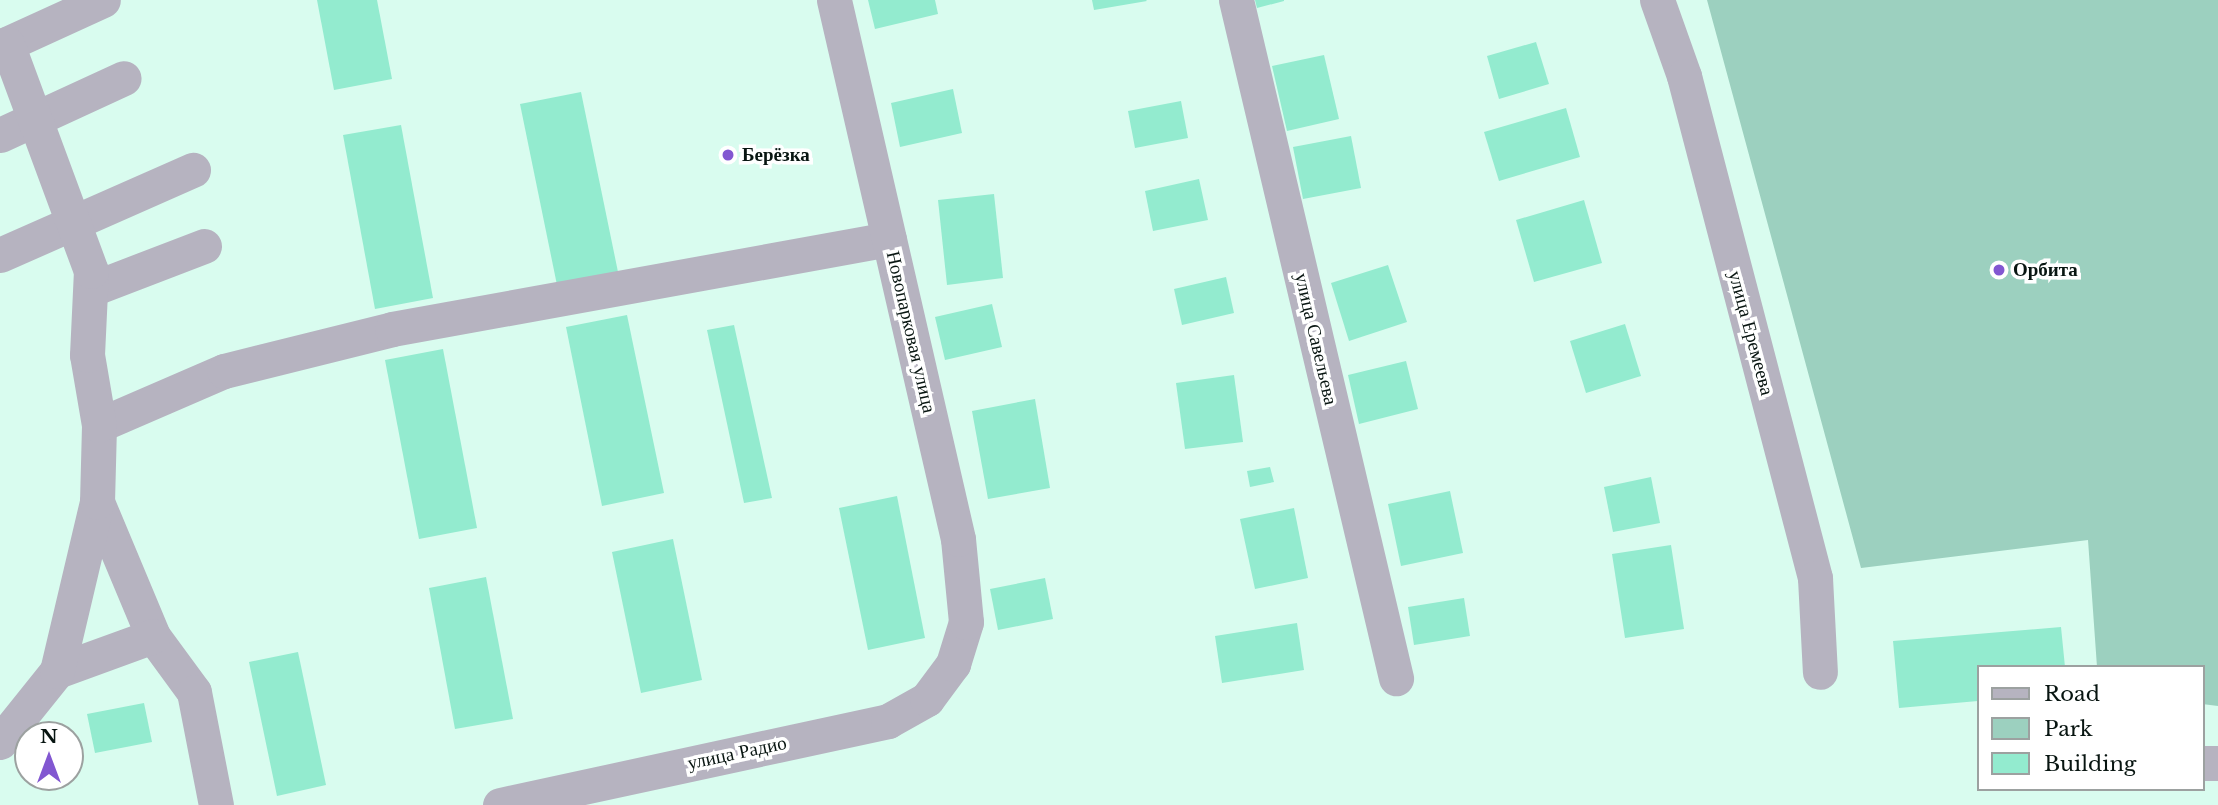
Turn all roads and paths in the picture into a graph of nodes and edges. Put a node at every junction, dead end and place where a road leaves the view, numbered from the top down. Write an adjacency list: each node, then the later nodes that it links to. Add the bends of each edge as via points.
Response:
1 (103, 0): 5 (street)
2 (834, 0): 11 (street, Новопарковая улица)
3 (1236, 0): 21 (street, улица Савельева)
4 (1657, 0): 20 (street, улица Еремеева, via 1684,76 1815,579)
5 (3, 45): 7 (street)
6 (124, 78): 7 (street)
7 (35, 118): 8 (street); 10 (street)
8 (0, 135)
9 (193, 170): 10 (street)
10 (76, 222): 13 (street); 14 (street)
11 (889, 239): 15 (street, via 392,329 224,371); 18 (street, Новопарковая улица, via 958,539 966,622)
12 (204, 246): 14 (street)
13 (0, 255)
14 (92, 289): 15 (street, via 87,355)
15 (99, 425): 16 (street)
16 (96, 502): 17 (street); 19 (street)
17 (153, 636): 19 (street); 23 (street, via 194,692)
18 (953, 664): 24 (street, улица Радио, via 927,699 888,721)
19 (57, 671): 22 (street)
20 (1821, 672)
21 (1395, 678)
22 (0, 742)
23 (216, 805)
24 (500, 805)

